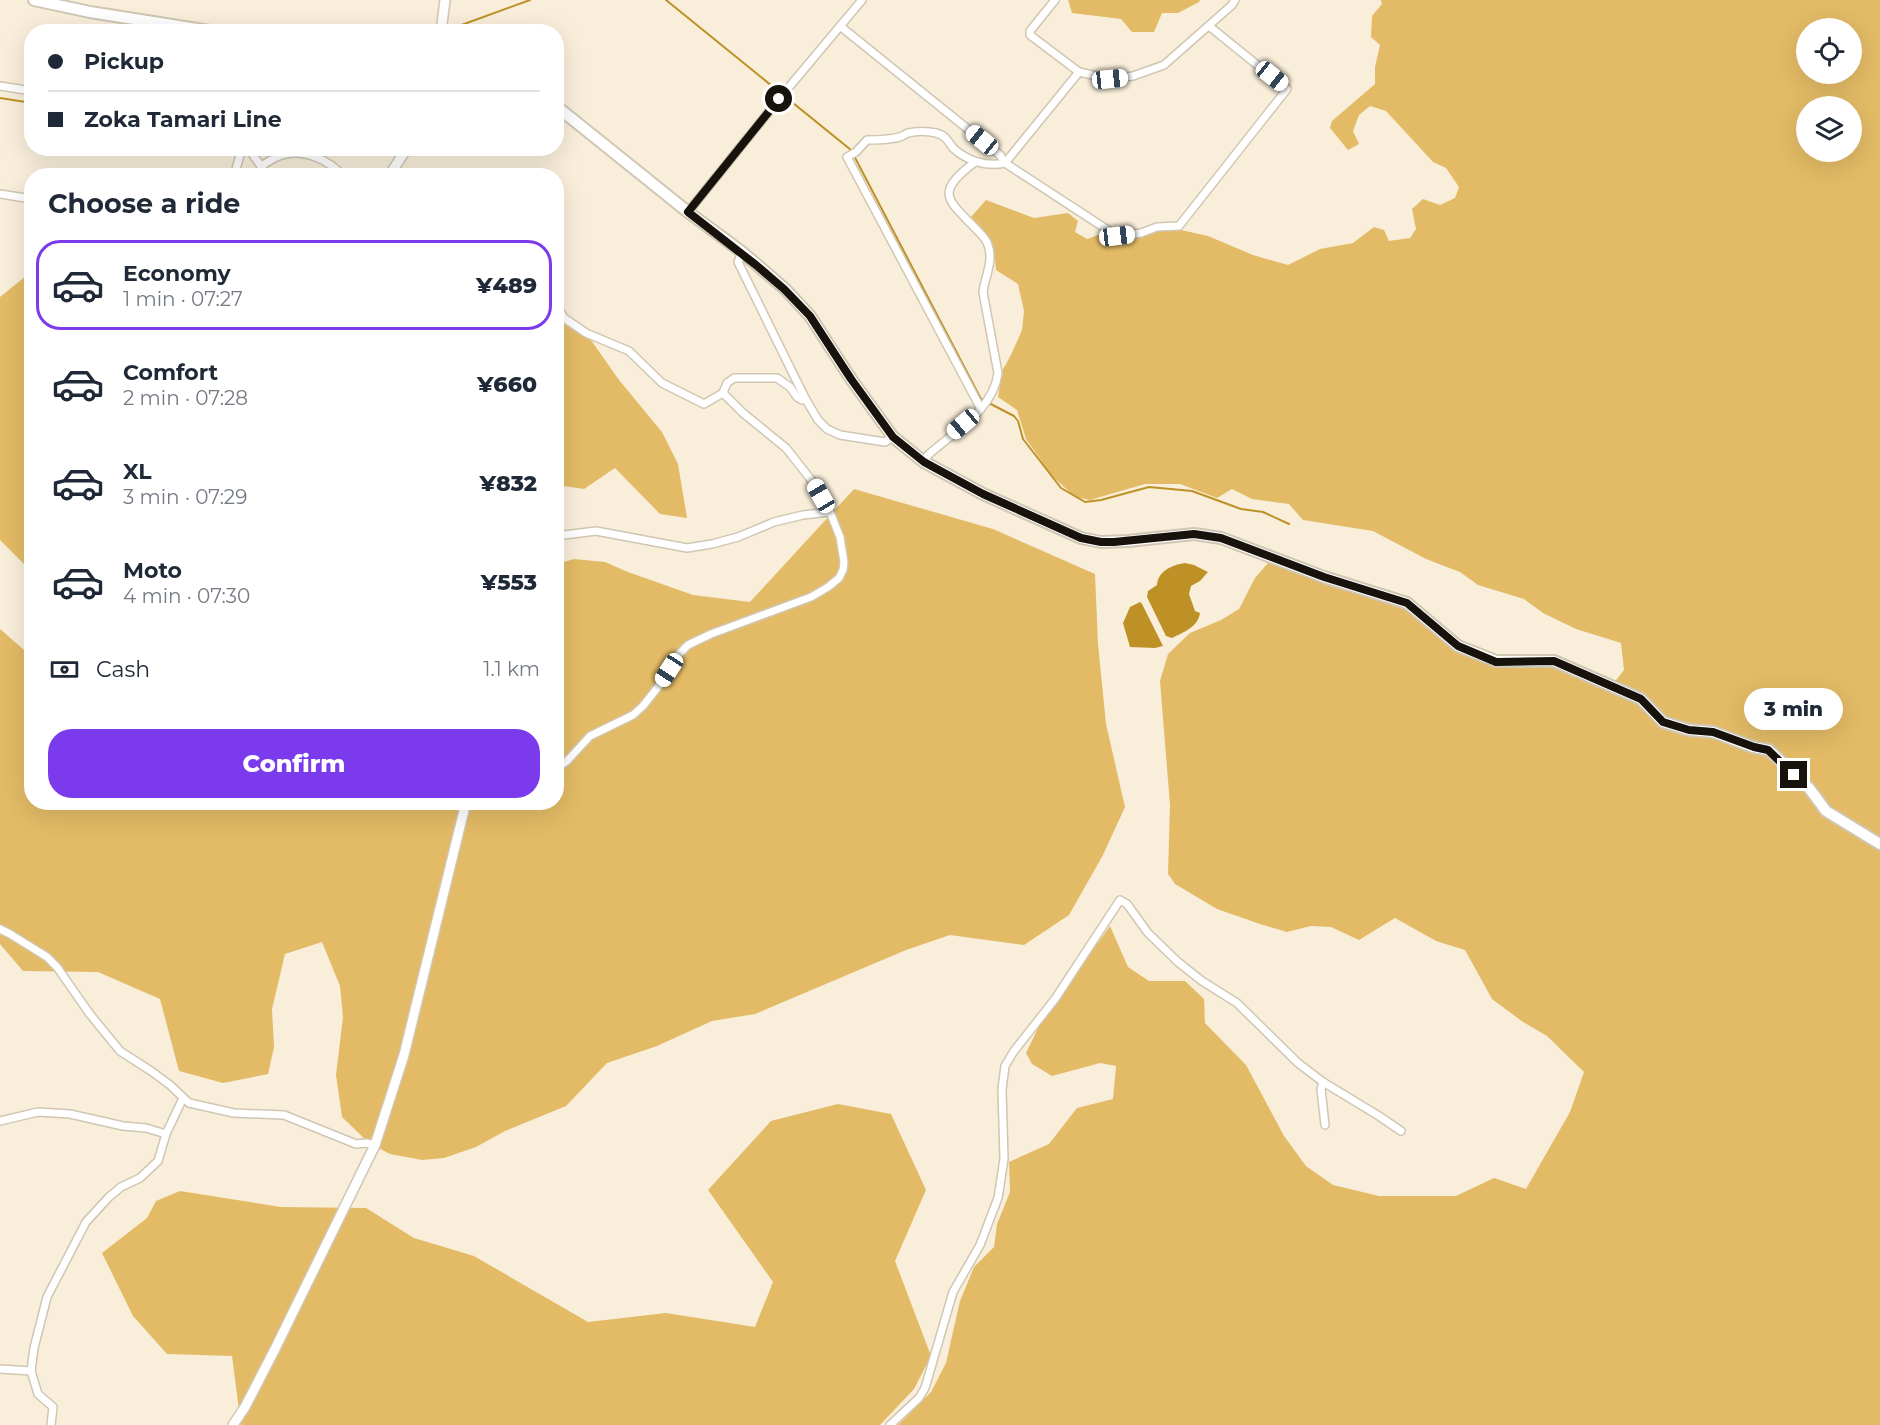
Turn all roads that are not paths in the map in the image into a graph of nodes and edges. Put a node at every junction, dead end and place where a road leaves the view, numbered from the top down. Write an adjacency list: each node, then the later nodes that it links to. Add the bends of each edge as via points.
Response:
1 (34, 0): 6 (main road)
2 (446, 0): 7 (street)
3 (862, 0): 8 (street)
4 (1055, 0): 10 (street, via 1030,35)
5 (1235, 0): 9 (street)
6 (166, 24)
7 (442, 24)
8 (840, 26): 18 (street); 23 (street)
9 (1209, 26): 10 (street, via 1164,65 1149,72 1110,79); 18 (street, via 1287,89 1179,226 1117,236)
10 (1079, 72): 18 (street)
11 (0, 86): 12 (street)
12 (24, 90)
13 (564, 112): 23 (main road)
14 (254, 156): 19 (street)
15 (278, 156): 19 (street)
16 (312, 156): 20 (street)
17 (975, 162): 18 (street); 28 (street, via 957,176 948,194 950,202 988,245 990,266 983,292 998,373 992,395); 28 (street, via 935,132 867,140 847,157)
18 (1005, 162)
19 (261, 166)
20 (336, 168)
21 (0, 194): 22 (street)
22 (24, 198)
23 (688, 212): 24 (main road)
24 (742, 252): 27 (street, via 738,262); 29 (main road, via 810,316)
25 (564, 318): 26 (street, via 586,333 629,351 662,383 704,404)
26 (723, 393): 27 (street, via 734,378 769,377 777,378 802,400); 31 (street, via 786,448 812,480)
27 (805, 398): 29 (street, via 818,420 840,435 885,442)
28 (981, 409): 30 (street, via 928,454)
29 (893, 437): 30 (main road)
30 (924, 462): 35 (main road, via 983,494 1081,538 1101,542 1194,534 1221,538 1407,603 1458,646 1496,662 1554,661 1641,699 1663,722 1713,732 1768,750 1809,788 1826,811)
31 (830, 512): 32 (street, via 774,522 738,537 687,548 596,531); 33 (street, via 844,562 839,578 811,597 688,645 643,706 590,736)
32 (564, 535)
33 (564, 763)
34 (464, 810): 43 (street, via 404,1055)
35 (1880, 844)
36 (0, 929): 38 (street, via 52,962 120,1052)
37 (1323, 1082): 40 (street); 41 (street); 48 (street, via 1282,1049 1237,1003 1178,962 1120,900 1005,1066 1004,1159 998,1198 980,1245 953,1292 926,1388)
38 (183, 1098): 42 (street); 43 (street, via 189,1103 234,1113 284,1115 356,1144)
39 (0, 1121): 42 (street, via 38,1112 70,1114)
40 (1325, 1125)
41 (1401, 1131)
42 (166, 1134): 45 (street, via 159,1161 109,1197 81,1231 47,1297)
43 (375, 1145): 47 (street, via 276,1349)
44 (0, 1369): 45 (street)
45 (31, 1371): 46 (street, via 38,1394 52,1407)
46 (51, 1425)
47 (233, 1425)
48 (890, 1425)

